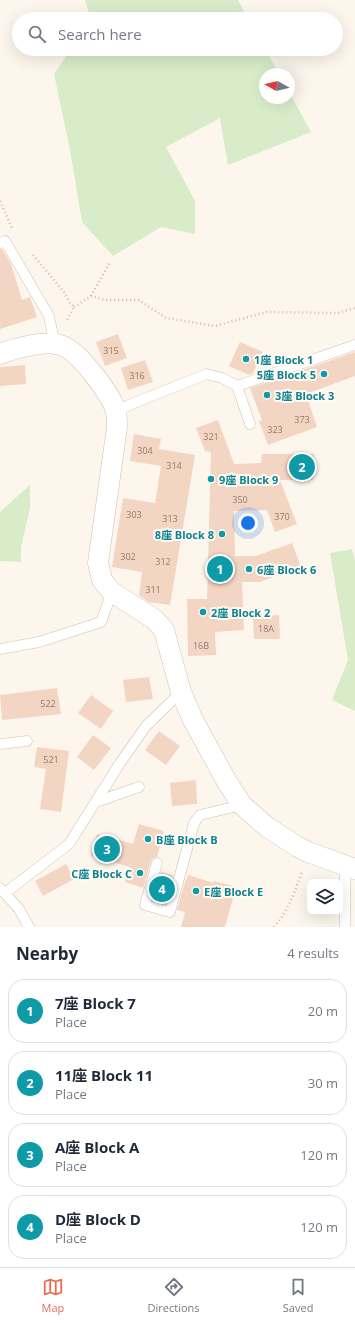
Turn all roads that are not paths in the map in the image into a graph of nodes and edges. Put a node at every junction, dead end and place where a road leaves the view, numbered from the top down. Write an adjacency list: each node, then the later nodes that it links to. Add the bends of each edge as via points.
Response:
1 (0, 243): 2 (lane, via 5,241 49,316)
2 (55, 345): 4 (street, via 39,343); 6 (street, via 63,346 82,360 110,397)
3 (355, 345): 5 (lane)
4 (0, 354)
5 (237, 386): 6 (lane, via 207,374); 7 (lane)
6 (116, 412): 8 (street, via 117,427 98,563 102,580)
7 (250, 424)
8 (112, 592): 9 (lane, via 101,622 39,642); 10 (street, via 154,619 164,630)
9 (0, 649)
10 (182, 692): 14 (lane, via 146,726); 15 (street, via 192,718)
11 (27, 741): 12 (lane)
12 (0, 744)
13 (139, 787): 14 (lane)
14 (96, 802): 18 (lane, via 70,844)
15 (242, 805): 16 (lane, via 200,815 194,823 170,912 145,905); 17 (street, via 267,827 308,852)
16 (157, 863)
17 (350, 867): 20 (lane)
18 (2, 891): 19 (lane, via 19,909)
19 (29, 927)
20 (345, 927)

